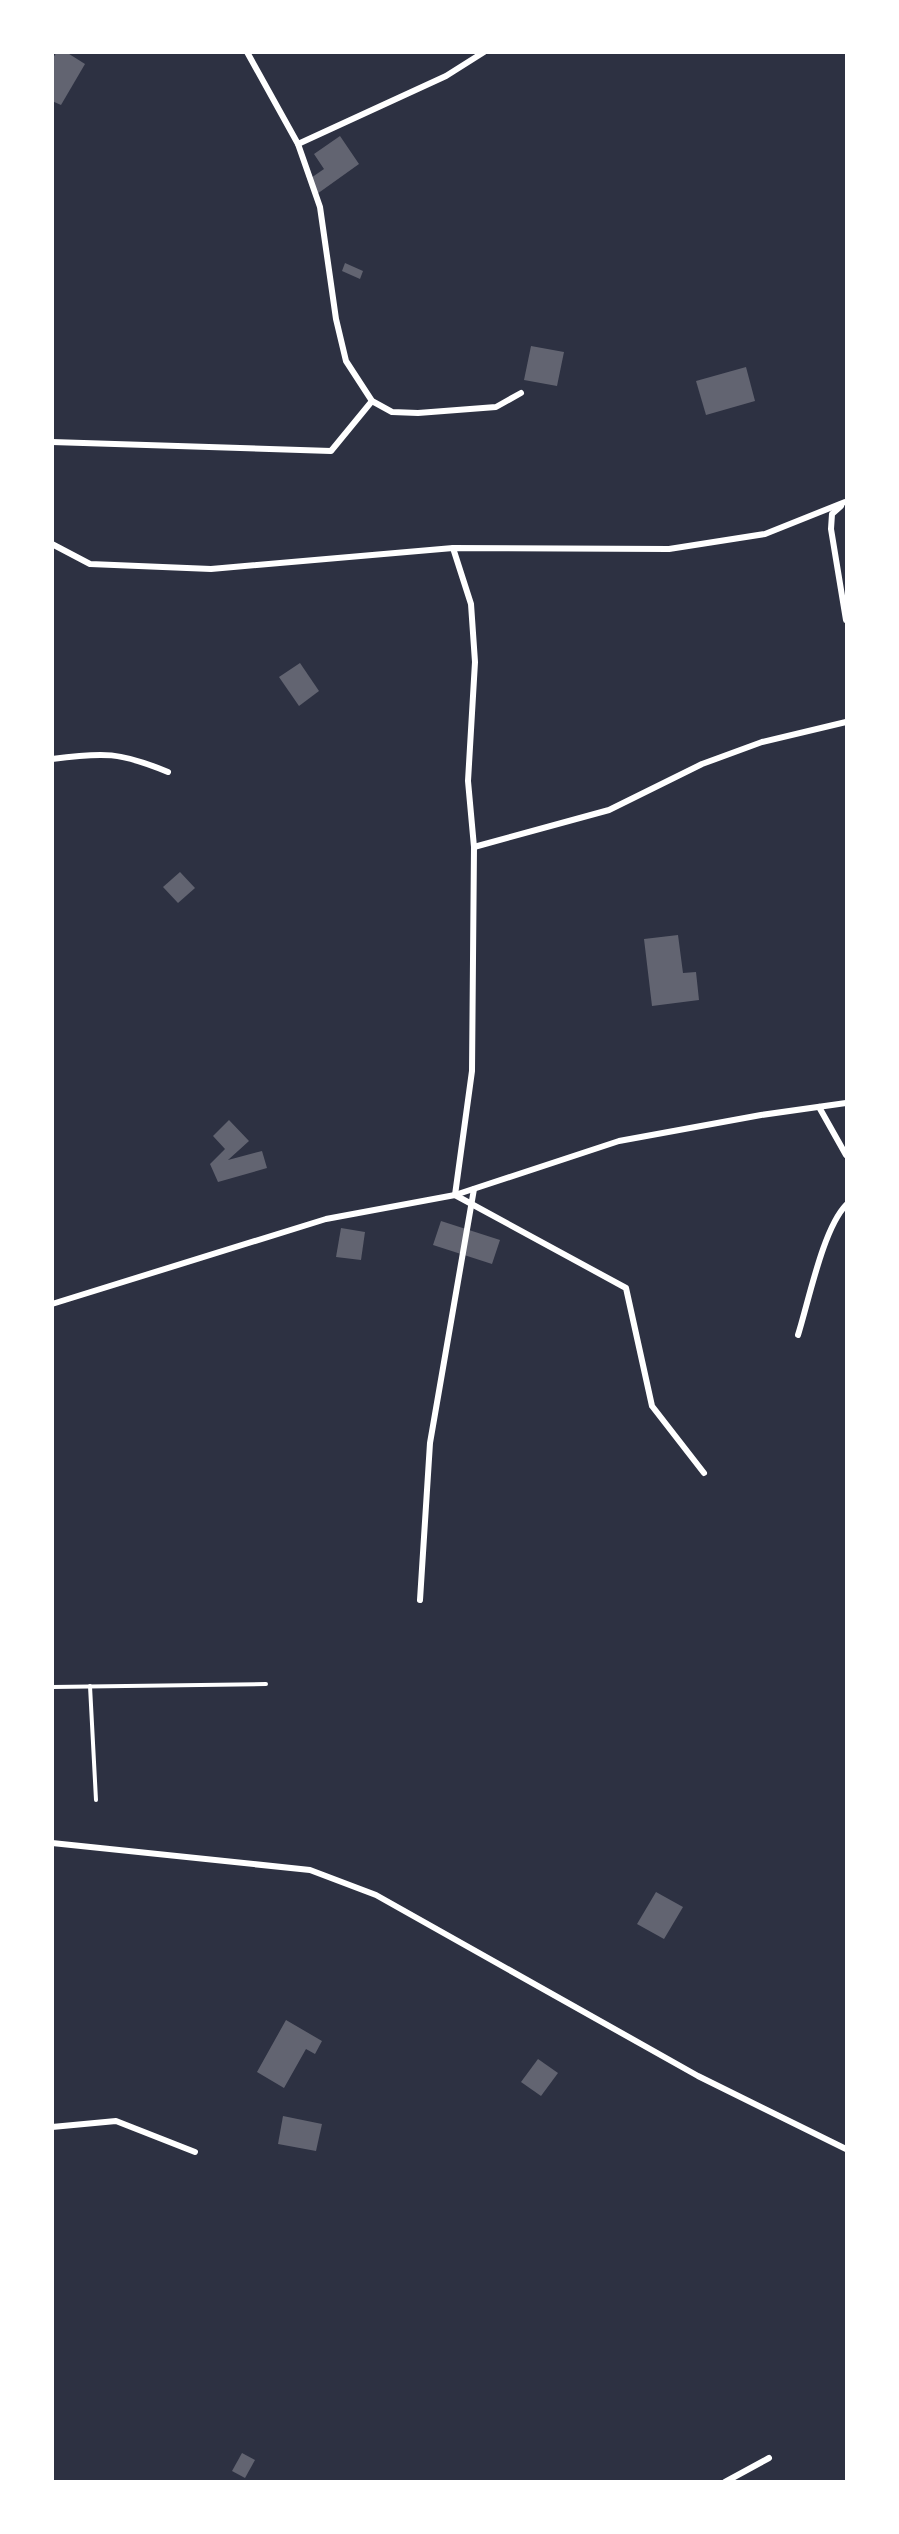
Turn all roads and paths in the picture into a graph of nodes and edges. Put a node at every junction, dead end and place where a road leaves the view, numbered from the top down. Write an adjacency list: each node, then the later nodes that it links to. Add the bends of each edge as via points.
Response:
1 (247, 52): 3 (street)
2 (484, 52): 3 (street, via 446,76)
3 (298, 144): 5 (street, via 320,207 346,362)
4 (520, 393): 5 (street, via 496,407 418,413 392,412)
5 (372, 401): 6 (street, via 331,451)
6 (52, 442)
7 (846, 502): 9 (street, via 765,534 669,549); 10 (street, via 832,514 831,529)
8 (52, 544): 9 (street, via 90,564 211,569)
9 (453, 548): 14 (street, via 471,604 473,627 475,662 468,781)
10 (846, 620)
11 (846, 722): 14 (street, via 762,742 702,764 609,810)
12 (52, 759): 13 (street, via 104,753 138,759)
13 (168, 772)
14 (474, 847): 19 (street, via 472,1071)
15 (846, 1103): 16 (street)
16 (819, 1107): 17 (street); 18 (street, via 619,1141)
17 (846, 1155)
18 (474, 1189): 19 (street); 20 (street)
19 (455, 1195): 20 (street); 22 (street, via 326,1219)
20 (471, 1204): 24 (street, via 626,1288 652,1406); 25 (street, via 430,1443)
21 (846, 1205): 23 (street, via 828,1234)
22 (52, 1304)
23 (798, 1335)
24 (704, 1473)
25 (420, 1600)
26 (266, 1684): 27 (lane)
27 (90, 1686): 28 (lane); 29 (lane)
28 (52, 1687)
29 (96, 1800)
30 (52, 1843): 32 (street, via 310,1870 341,1880 376,1895 698,2076)
31 (52, 2127): 33 (street, via 116,2121)
32 (846, 2150)
33 (195, 2152)
34 (769, 2458): 35 (street)
35 (725, 2481)

